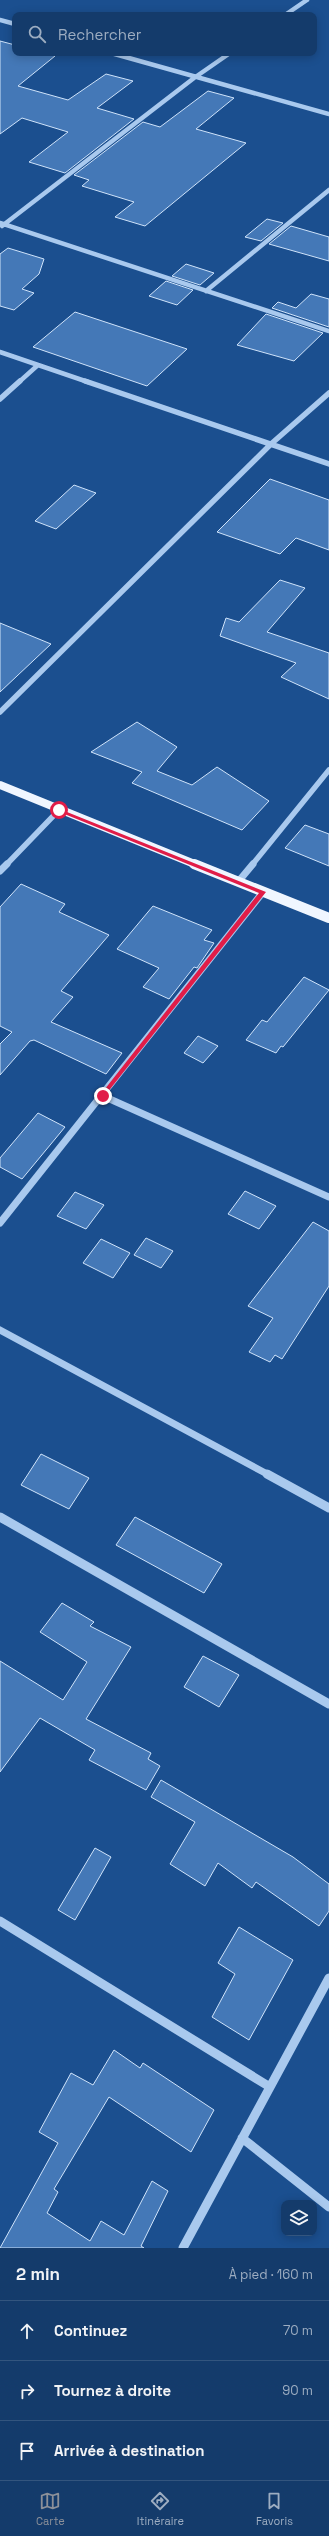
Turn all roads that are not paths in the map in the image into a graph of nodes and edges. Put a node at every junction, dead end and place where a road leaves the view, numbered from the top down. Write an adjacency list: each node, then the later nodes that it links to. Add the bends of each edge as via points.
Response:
1 (307, 0): 2 (street)
2 (289, 12)
3 (0, 20): 4 (street)
4 (12, 23)
5 (121, 56): 7 (street)
6 (226, 56): 7 (street)
7 (194, 78): 8 (street); 10 (street)
8 (329, 114)
9 (329, 190): 11 (street)
10 (1, 225): 11 (street)
11 (206, 291): 12 (street)
12 (329, 331)
13 (0, 352): 14 (street)
14 (38, 365): 16 (street); 17 (street)
15 (329, 393): 17 (street)
16 (0, 399)
17 (271, 444): 18 (street); 19 (street)
18 (329, 464)
19 (0, 712)
20 (329, 770): 24 (street)
21 (0, 785): 22 (main road)
22 (59, 810): 23 (street); 24 (main road)
23 (0, 871)
24 (238, 882): 25 (main road)
25 (263, 892): 26 (main road); 27 (street)
26 (329, 918)
27 (103, 1096): 28 (street); 29 (street)
28 (329, 1197)
29 (0, 1223)
30 (0, 1330): 31 (street)
31 (329, 1508)
32 (0, 1517): 33 (street)
33 (329, 1704)
34 (0, 1921): 36 (street)
35 (329, 1978): 36 (street)
36 (270, 2087): 37 (street)
37 (242, 2138): 38 (street); 39 (street)
38 (329, 2207)
39 (183, 2248)

